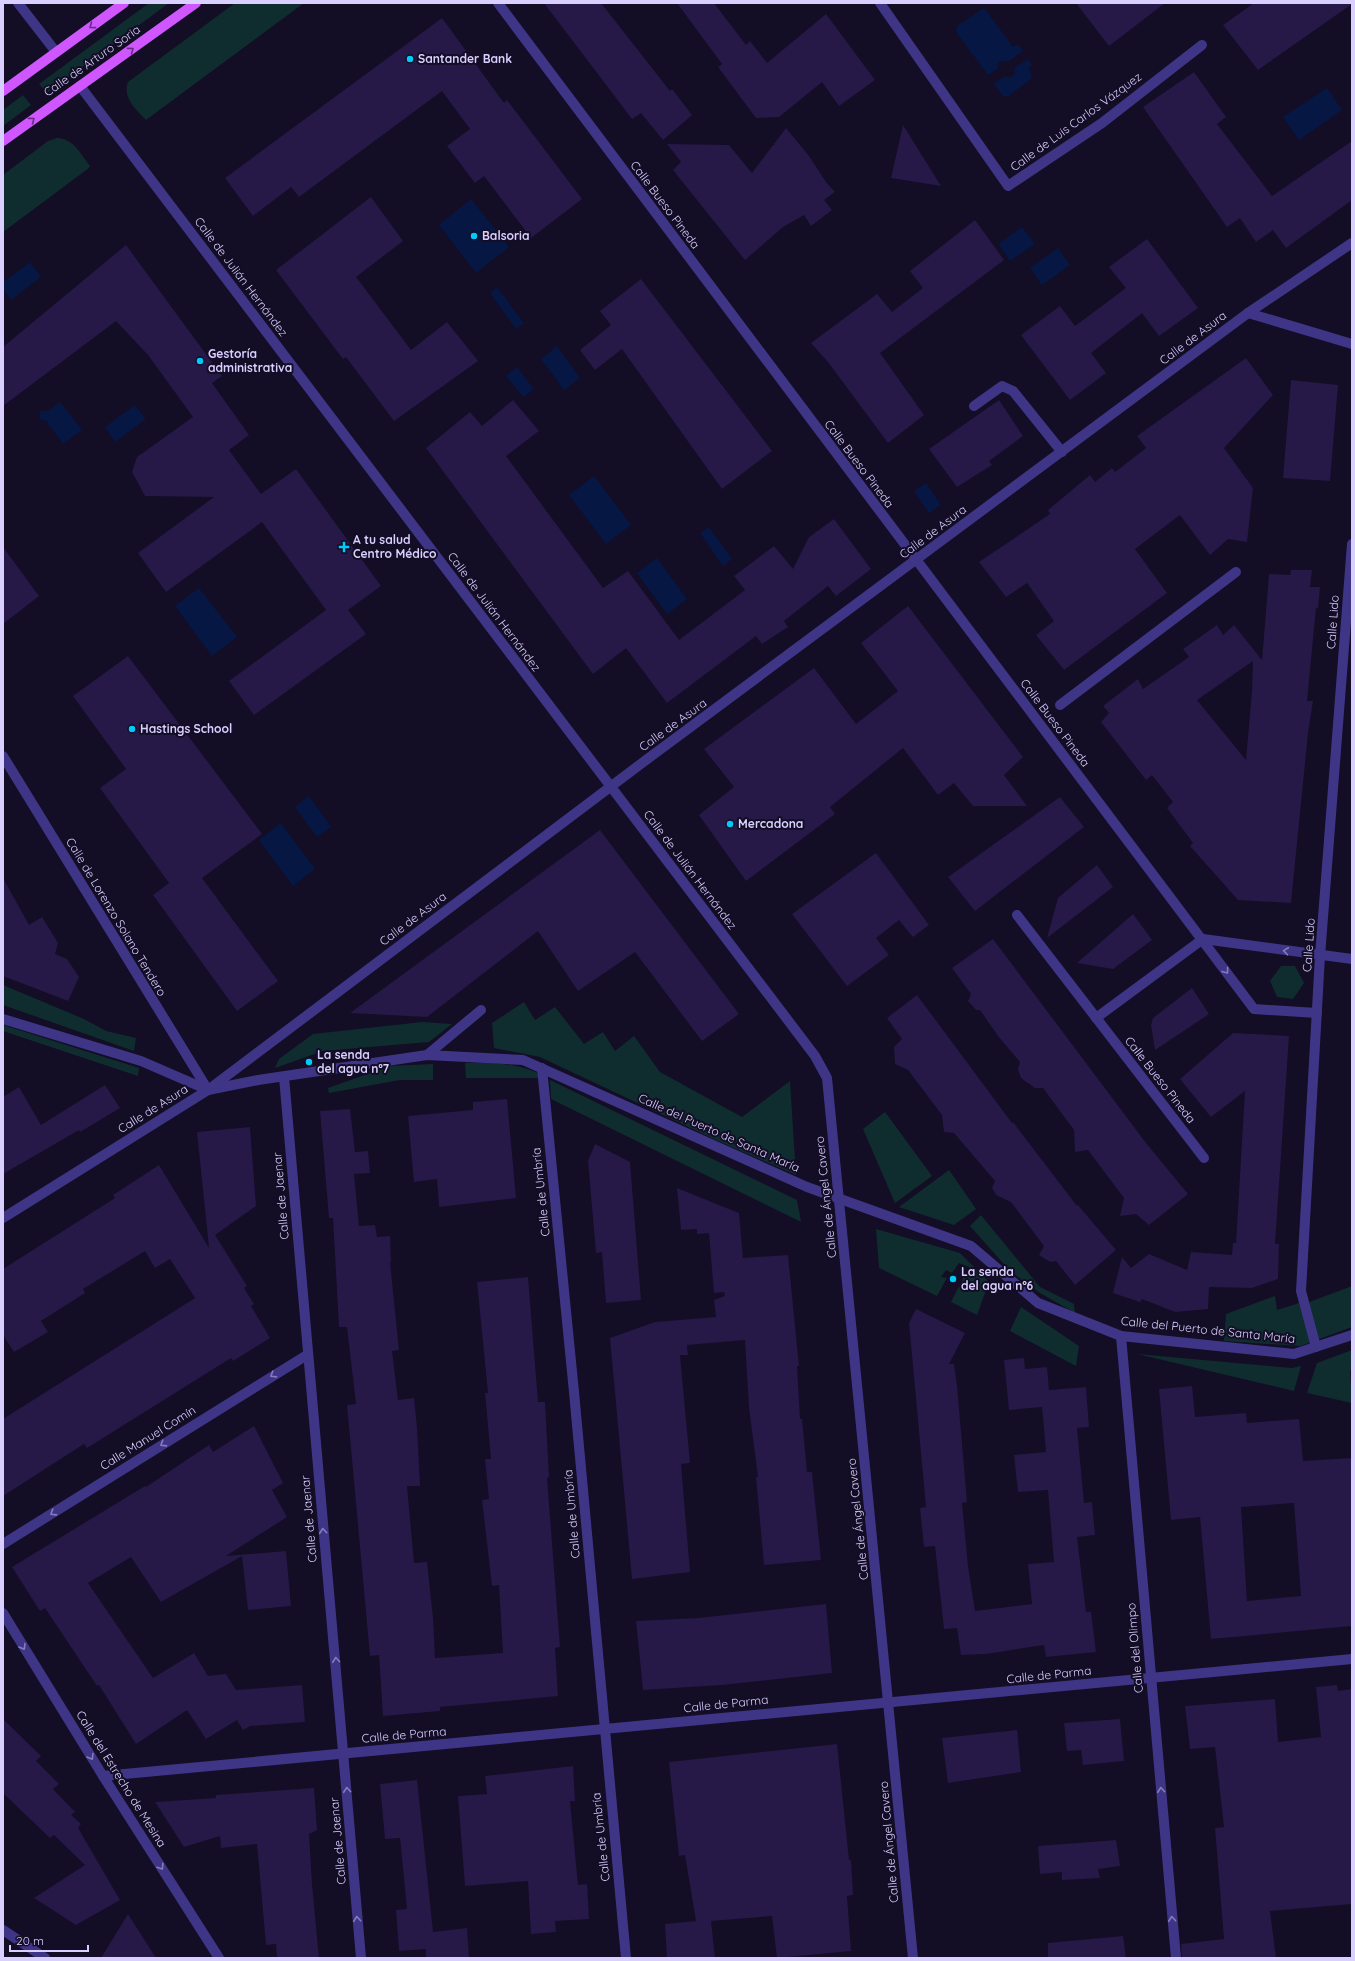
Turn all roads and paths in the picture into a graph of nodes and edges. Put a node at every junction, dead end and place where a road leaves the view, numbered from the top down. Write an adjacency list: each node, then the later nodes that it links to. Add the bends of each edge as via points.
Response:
1 (18, 3): 7 (street)
2 (124, 3): 7 (main road, one-way to 7)
3 (196, 3): 8 (main road, Calle de Arturo Soria, one-way to 3)
4 (498, 3): 17 (street, Calle Bueso Pineda)
5 (880, 3): 6 (street, Calle de Luis Carlos Vázquez, via 1008,186 1102,122)
6 (1202, 45)
7 (56, 52): 9 (main road)
8 (80, 86): 10 (main road, Calle de Arturo Soria, one-way to 8); 21 (street, Calle de Julián Hernández)
9 (3, 91)
10 (3, 141)
11 (1352, 243): 12 (street, Calle de Asura)
12 (1248, 313): 13 (street); 15 (street, Calle de Asura)
13 (1352, 344)
14 (974, 406): 15 (street, via 1002,386 1013,391)
15 (1062, 452): 17 (street, Calle de Asura)
16 (1352, 544): 24 (street, Calle Lido)
17 (916, 561): 21 (street, Calle de Asura); 23 (street, Calle Bueso Pineda)
18 (1236, 572): 19 (street)
19 (1060, 705)
20 (3, 756): 34 (street, Calle de Lorenzo Solano Tendero)
21 (611, 787): 33 (street, Calle de Julián Hernández, via 815,1056); 34 (street, Calle de Asura)
22 (1017, 915): 28 (street, Calle Bueso Pineda)
23 (1203, 939): 24 (street, one-way to 23); 27 (street, Calle Bueso Pineda, one-way to 27, via 1254,1009); 28 (street)
24 (1320, 956): 25 (street); 27 (street, Calle Lido)
25 (1352, 959)
26 (481, 1010): 30 (street)
27 (1317, 1013): 40 (street, Calle Lido, via 1301,1291)
28 (1096, 1018): 35 (street, Calle Bueso Pineda)
29 (3, 1019): 34 (street, via 141,1061)
30 (427, 1055): 31 (street, Calle del Puerto de Santa María, via 523,1060); 32 (street, Calle del Puerto de Santa María)
31 (542, 1068): 36 (street, Calle del Puerto de Santa María); 47 (street, Calle de Umbría)
32 (284, 1076): 34 (street, Calle del Puerto de Santa María); 41 (street, Calle de Jaenar)
33 (827, 1078): 36 (street, Calle de Ángel Cavero)
34 (208, 1090): 37 (street, Calle de Asura)
35 (1204, 1158)
36 (839, 1200): 39 (street, Calle del Puerto de Santa María, via 970,1246 1038,1303); 46 (street, Calle de Ángel Cavero)
37 (3, 1218)
38 (1352, 1335): 40 (street, Calle del Puerto de Santa María)
39 (1121, 1336): 40 (street, Calle del Puerto de Santa María, via 1294,1354); 45 (street, Calle del Olimpo)
40 (1316, 1347)
41 (307, 1355): 42 (street, Calle Manuel Comín, one-way to 42); 48 (street, Calle de Jaenar, one-way to 41)
42 (3, 1544)
43 (3, 1613): 49 (street, Calle del Estrecho de Mesina, one-way to 49)
44 (1352, 1659): 45 (street, Calle de Parma)
45 (1151, 1678): 46 (street, Calle de Parma); 56 (street, Calle del Olimpo, one-way to 45)
46 (889, 1701): 47 (street, Calle de Parma); 55 (street, Calle de Ángel Cavero)
47 (604, 1730): 48 (street, Calle de Parma); 54 (street, Calle de Umbría)
48 (344, 1754): 49 (street, Calle de Parma); 53 (street, Calle de Jaenar, one-way to 48)
49 (102, 1776): 52 (street, Calle del Estrecho de Mesina, one-way to 52)
50 (3, 1930): 51 (street)
51 (45, 1958)
52 (219, 1958)
53 (361, 1958)
54 (626, 1958)
55 (914, 1958)
56 (1176, 1958)

